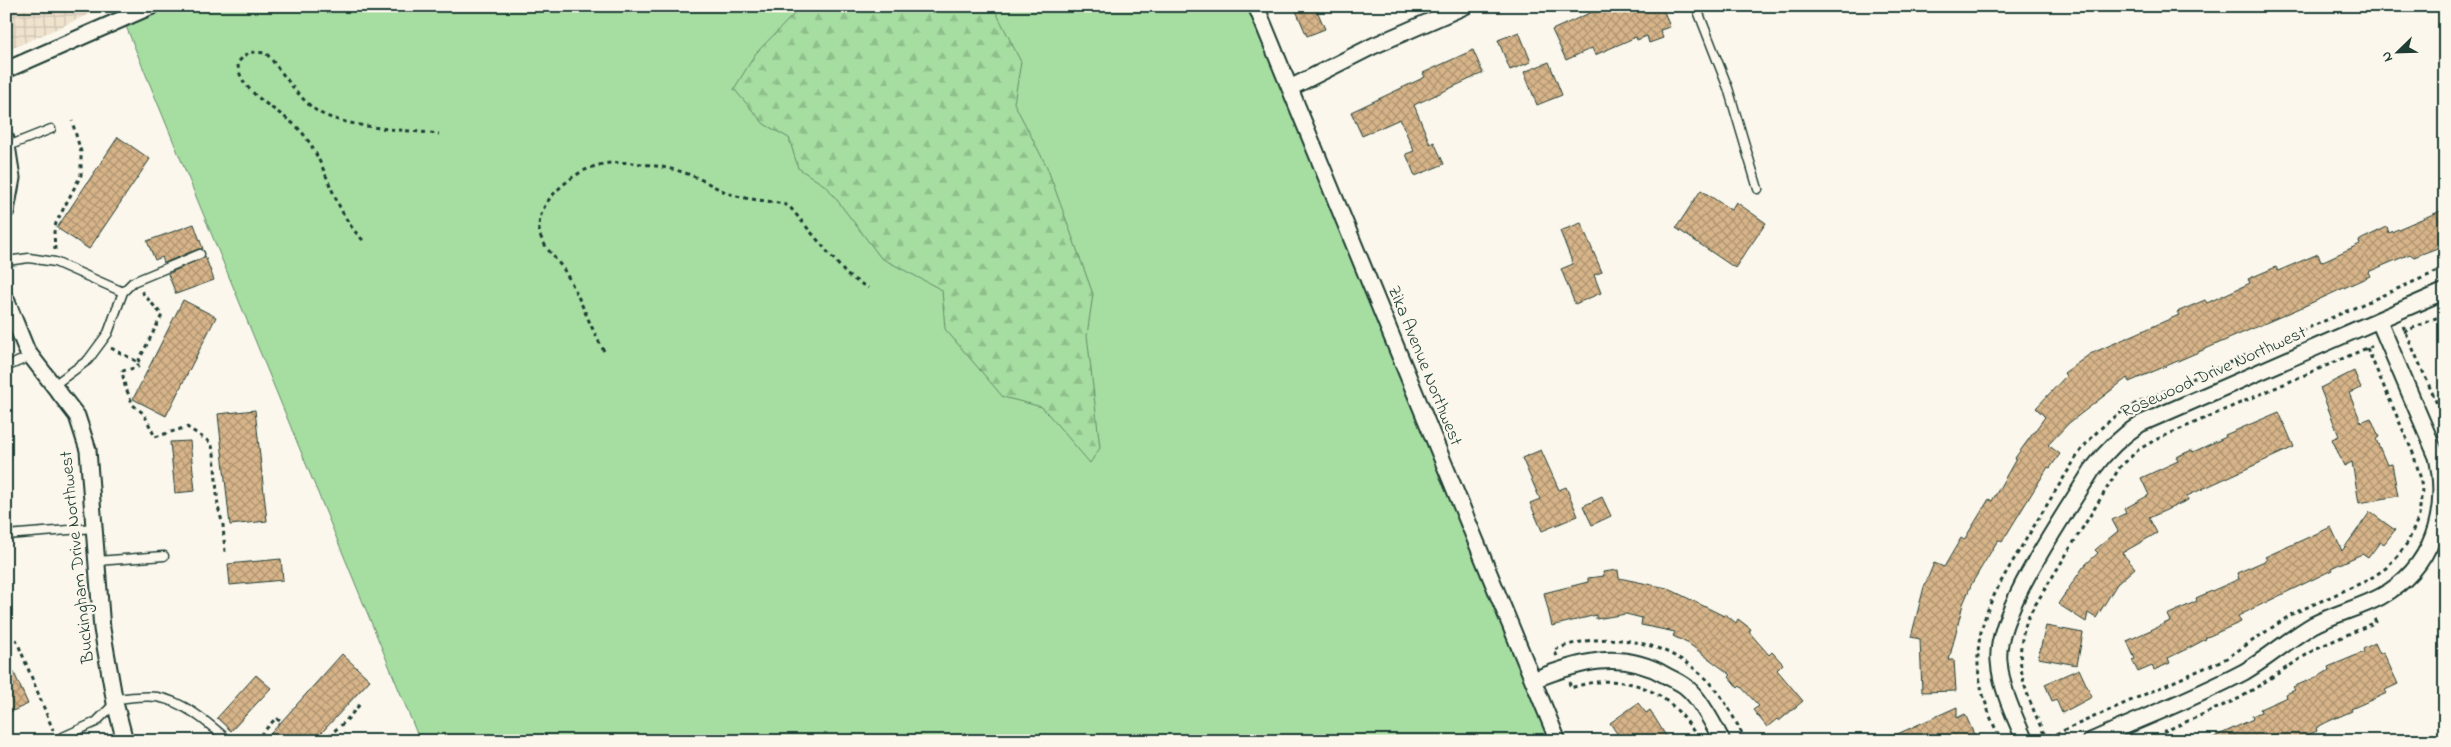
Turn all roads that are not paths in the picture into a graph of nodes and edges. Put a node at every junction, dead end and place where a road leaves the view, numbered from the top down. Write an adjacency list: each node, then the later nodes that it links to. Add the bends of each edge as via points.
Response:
1 (152, 6): 5 (street)
2 (1256, 6): 6 (street, Zika Avenue Northwest)
3 (1465, 6): 6 (street, via 1373,46)
4 (1696, 6): 9 (lane, via 1728,88)
5 (6, 70)
6 (1290, 88): 24 (street, Zika Avenue Northwest)
7 (51, 130): 8 (lane)
8 (7, 143): 10 (street, via 12,178)
9 (1758, 189)
10 (6, 211)
11 (200, 254): 14 (lane, via 133,282)
12 (6, 261): 14 (lane, via 30,258 55,262)
13 (2445, 291): 16 (street, Rosewood Drive Northwest)
14 (123, 292): 19 (lane, via 101,343 88,360)
15 (6, 299): 17 (street, Buckingham Drive Northwest)
16 (2378, 321): 31 (street, Rosewood Drive Northwest, via 2140,424 2106,452 2018,594 2004,625 1998,660 2006,697); 32 (street, via 2437,457 2441,515 2424,554 2398,585 2366,603 2315,625 2220,684)
17 (31, 356): 18 (lane); 19 (street, Buckingham Drive Northwest)
18 (6, 367)
19 (54, 385): 20 (street, Buckingham Drive Northwest, via 77,416 88,450)
20 (94, 528): 21 (lane); 23 (street, Buckingham Drive Northwest)
21 (6, 535)
22 (164, 556): 23 (lane)
23 (97, 561): 25 (street, Buckingham Drive Northwest, via 102,629)
24 (1533, 680): 29 (street, Zika Avenue Northwest); 30 (street, via 1569,666 1611,659 1650,667 1686,687)
25 (115, 701): 26 (lane, via 96,722); 27 (street, Buckingham Drive Northwest); 28 (lane, via 156,697 175,702 201,717)
26 (55, 740)
27 (125, 741)
28 (229, 741)
29 (1558, 741)
30 (1722, 741)
31 (2025, 741)
32 (2091, 741)

